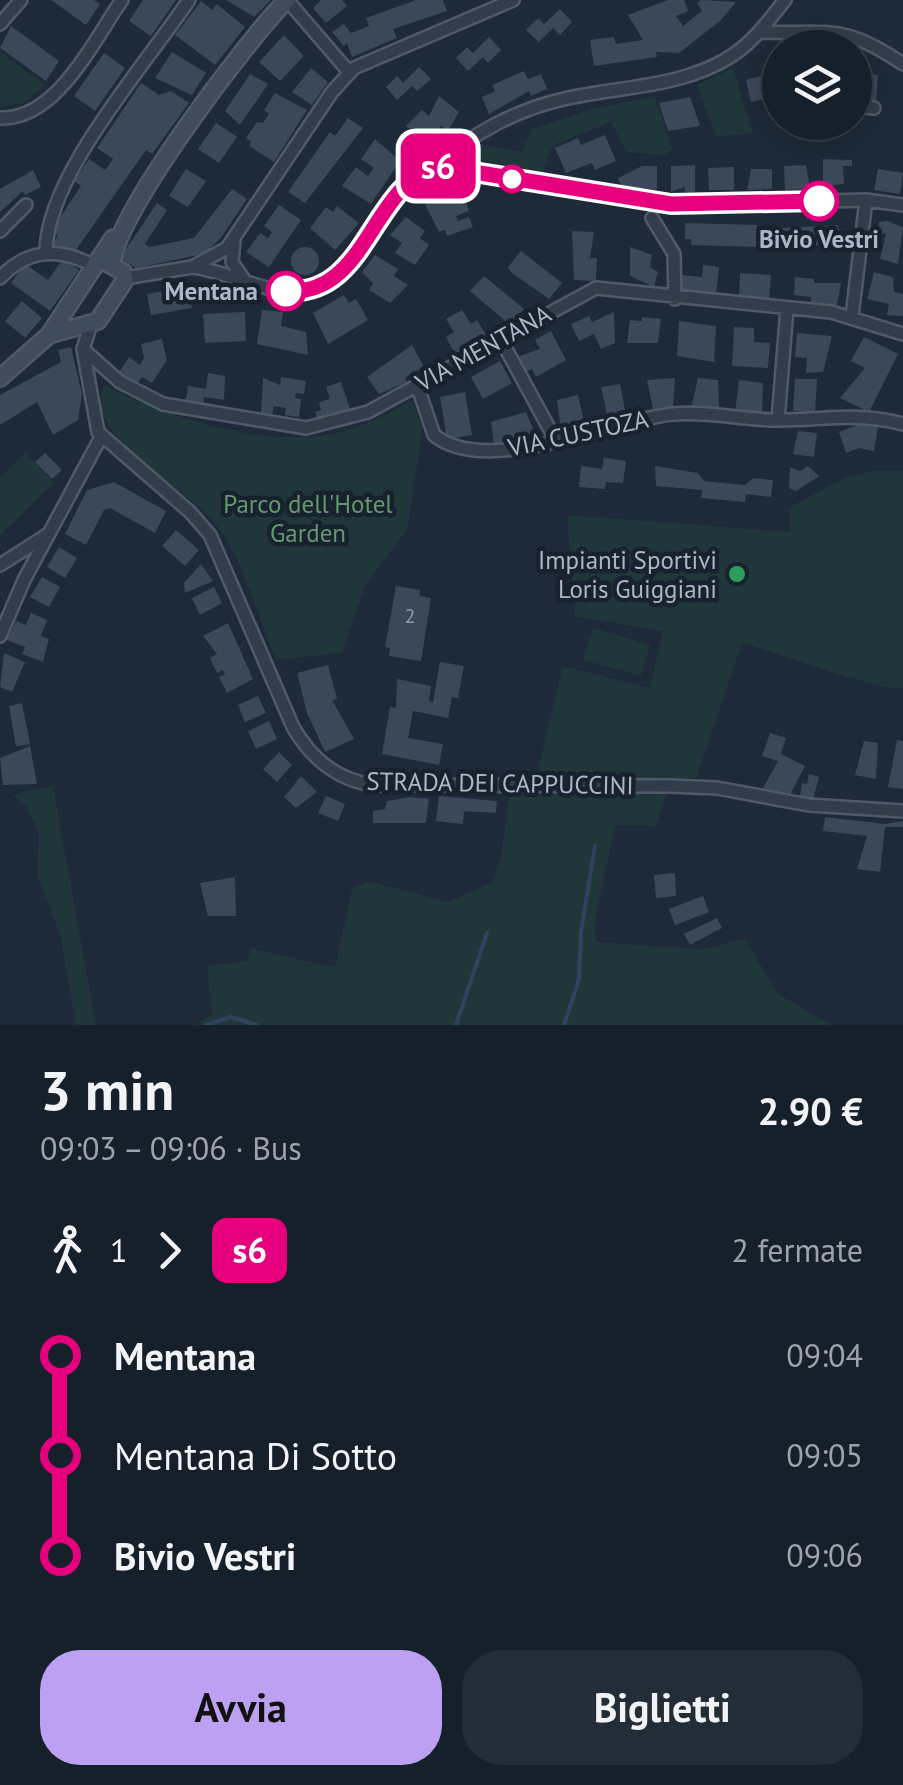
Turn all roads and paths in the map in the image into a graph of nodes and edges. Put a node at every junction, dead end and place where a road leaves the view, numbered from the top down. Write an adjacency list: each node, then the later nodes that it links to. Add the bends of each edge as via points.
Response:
1 (20, 0): 7 (street)
2 (122, 0): 12 (street, via 44,104 24,116)
3 (190, 0): 21 (street, via 72,170 48,226)
4 (287, 0): 11 (street); 19 (main road, via 231,63)
5 (513, 0): 11 (street)
6 (785, 0): 8 (street)
7 (0, 24)
8 (760, 32): 13 (street, via 736,54 692,74 561,99 520,114 459,146)
9 (872, 47): 10 (street)
10 (903, 64)
11 (350, 72): 20 (street)
12 (0, 118)
13 (437, 166): 14 (street, via 671,204); 27 (street, via 408,185 329,282 294,292)
14 (866, 200): 15 (street); 31 (street)
15 (903, 204)
16 (26, 205): 18 (street)
17 (652, 218): 28 (street, via 674,254)
18 (0, 231)
19 (117, 236): 22 (main road); 23 (main road)
20 (234, 242): 24 (street); 27 (street, via 232,262)
21 (46, 252): 23 (street); 25 (street, via 22,258)
22 (112, 265): 23 (main road); 26 (main road)
23 (94, 266): 29 (main road)
24 (192, 267): 26 (street); 27 (street)
25 (0, 278)
26 (125, 278): 32 (main road, via 101,318)
27 (245, 280)
28 (675, 299): 30 (street, VIA MENTANA); 35 (street, VIA MENTANA, via 596,288)
29 (70, 304): 32 (main road, via 72,317); 34 (main road)
30 (787, 309): 31 (street, VIA MENTANA); 39 (street)
31 (852, 316): 33 (street, VIA MENTANA)
32 (88, 325): 34 (main road); 36 (street)
33 (903, 334)
34 (49, 335): 37 (main road)
35 (500, 338): 38 (street, VIA MENTANA); 42 (street)
36 (83, 349): 38 (street, VIA MENTANA, via 106,373 153,400 298,428 355,417); 41 (street)
37 (0, 378)
38 (417, 386): 42 (street, VIA CUSTOZA, via 429,428 444,442 500,450)
39 (778, 420): 40 (street, VIA CUSTOZA, via 847,414); 42 (street, VIA CUSTOZA, via 673,414)
40 (903, 424)
41 (101, 437): 43 (street); 47 (street, STRADA DEI CAPPUCCINI, via 205,528 292,727 310,752 344,778 392,786 717,788 809,806)
42 (555, 439)
43 (50, 532): 44 (street); 45 (street)
44 (5, 562): 45 (street)
45 (32, 566): 46 (street)
46 (0, 636)
47 (903, 811)

